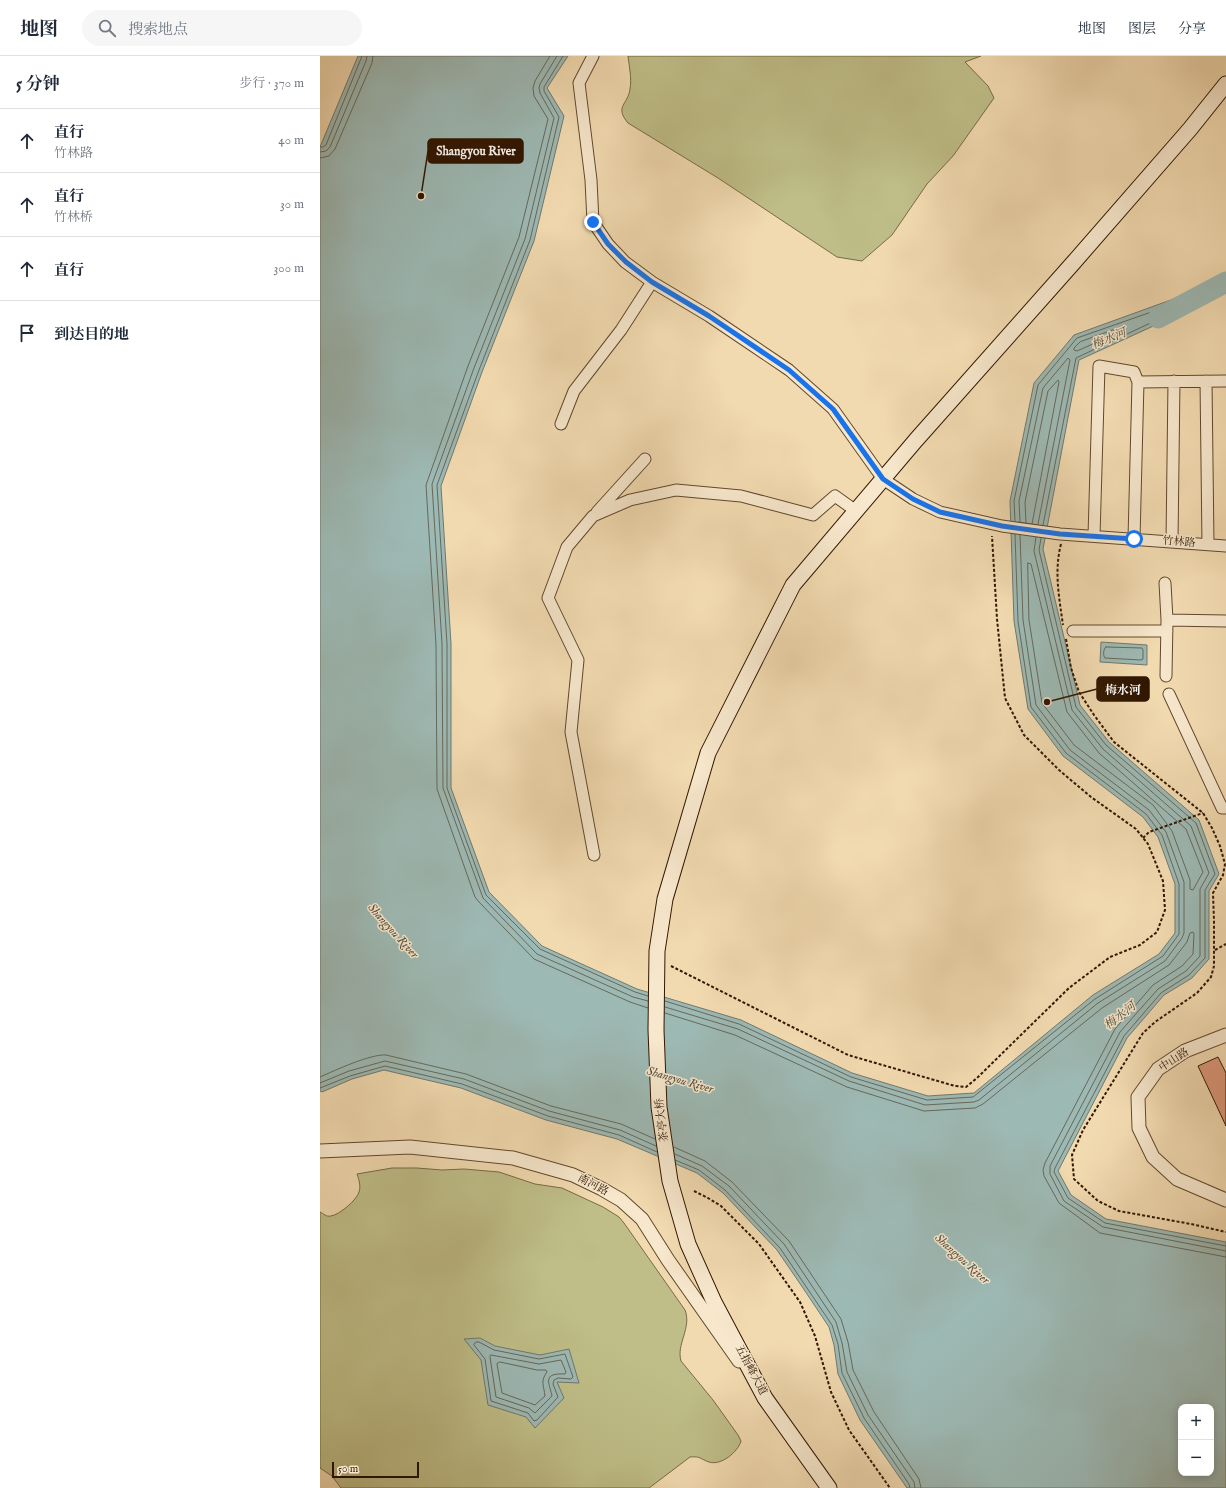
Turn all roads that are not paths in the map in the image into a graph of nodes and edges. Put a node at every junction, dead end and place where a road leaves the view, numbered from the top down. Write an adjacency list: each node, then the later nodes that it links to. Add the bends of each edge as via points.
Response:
1 (593, 56): 3 (street, via 579,83 591,180 593,222 608,244)
2 (1226, 84): 10 (main road, 茶亭大桥, via 1190,129)
3 (652, 282): 8 (street, via 622,330 574,391); 10 (street, via 709,316 789,370 833,409)
4 (1226, 380): 6 (street)
5 (1174, 381): 6 (street); 7 (street); 15 (street)
6 (1206, 381): 16 (street)
7 (1138, 382): 13 (street, via 1134,372 1099,366); 14 (street)
8 (561, 424)
9 (645, 459): 12 (street)
10 (883, 479): 11 (main road, 茶亭大桥); 13 (street, 竹林路, via 913,499 940,512 997,525)
11 (856, 511): 12 (street, via 835,496 813,515 741,496 676,490 630,500); 29 (main road, 茶亭大桥, via 793,585 708,753 665,899 657,951 656,1030 659,1107 670,1181)
12 (593, 516): 25 (street, via 567,547 548,598 578,660 572,732)
13 (1094, 536): 14 (street, 竹林路)
14 (1134, 539): 15 (street, 竹林路)
15 (1172, 542): 16 (street, 竹林路)
16 (1208, 544): 17 (street, 竹林路)
17 (1226, 546)
18 (1165, 583): 20 (street)
19 (1226, 621): 20 (street)
20 (1167, 626): 21 (street); 22 (street)
21 (1067, 631)
22 (1166, 676)
23 (1169, 694): 24 (street, via 1222,808)
24 (1226, 808)
25 (594, 854)
26 (1226, 1035): 28 (street, 中山路, via 1185,1050 1163,1065 1138,1097 1139,1128 1153,1158 1177,1179)
27 (320, 1151): 30 (street, 南河路, via 410,1147 513,1158 573,1175 602,1189 621,1200 642,1219)
28 (1226, 1200)
29 (688, 1244): 30 (main road, 五指峰大道, via 714,1302)
30 (765, 1398): 31 (main road, 五指峰大道)
31 (829, 1488)

